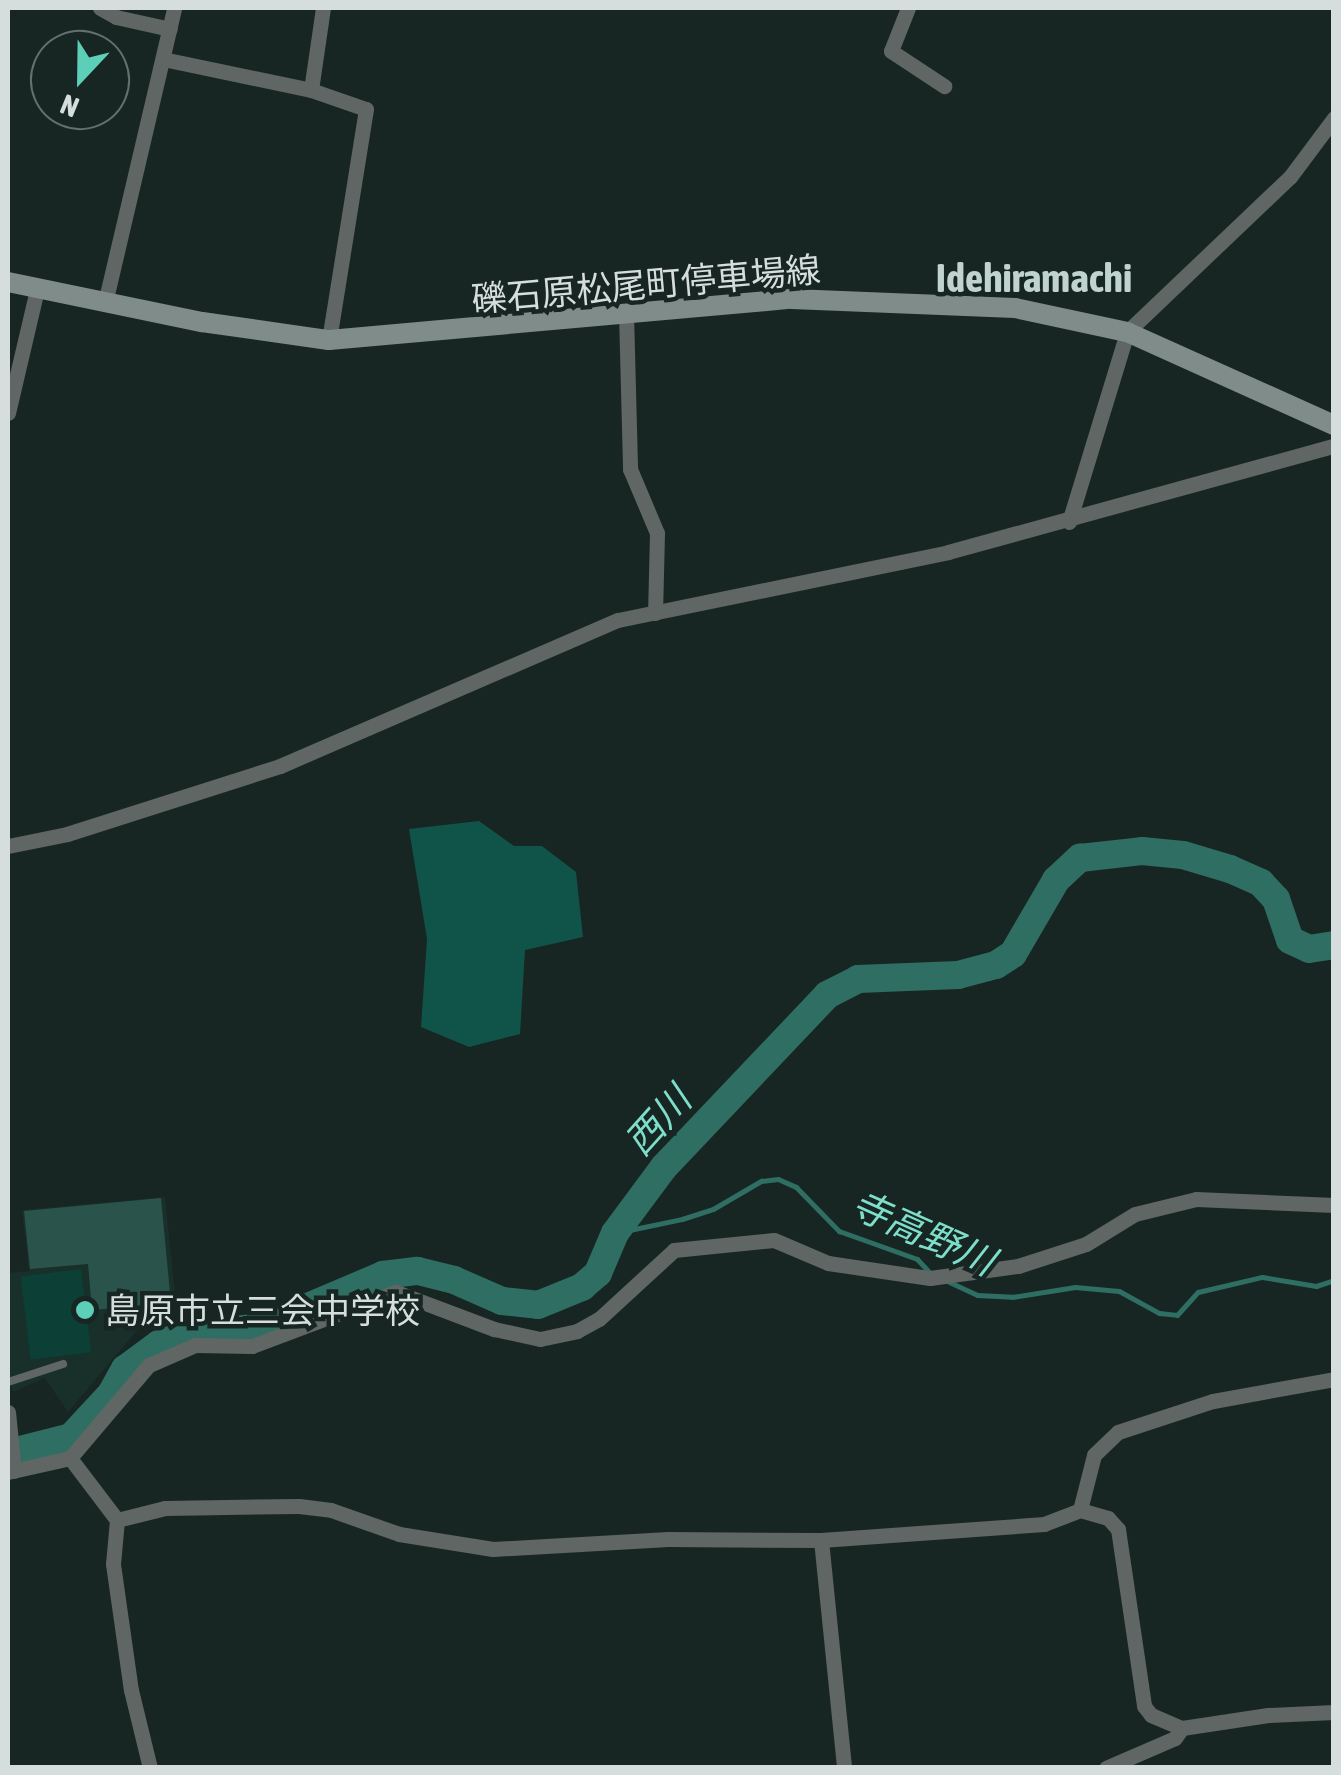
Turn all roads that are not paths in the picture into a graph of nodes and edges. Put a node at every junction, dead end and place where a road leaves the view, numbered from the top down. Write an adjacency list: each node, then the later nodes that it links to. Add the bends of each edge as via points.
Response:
1 (100, 8): 5 (street)
2 (174, 8): 5 (street)
3 (323, 8): 8 (street)
4 (908, 8): 7 (street, via 891,51)
5 (170, 30): 6 (street)
6 (163, 58): 8 (street); 12 (street)
7 (944, 86)
8 (311, 90): 15 (street, via 366,109)
9 (1334, 118): 14 (street, via 1290,177)
10 (8, 282): 11 (main road, 礫石原松尾町停車場線)
11 (37, 289): 12 (main road, 礫石原松尾町停車場線); 16 (street)
12 (105, 303): 15 (main road, 礫石原松尾町停車場線)
13 (626, 313): 14 (main road, 礫石原松尾町停車場線, via 792,299 950,302 1067,316); 15 (main road, 礫石原松尾町停車場線); 20 (street, via 630,469 657,533)
14 (1127, 332): 17 (main road, 礫石原松尾町停車場線); 19 (street)
15 (329, 340)
16 (8, 413)
17 (1334, 425)
18 (1334, 446): 19 (street)
19 (1069, 522): 20 (street)
20 (655, 613): 21 (street, via 590,629 280,766)
21 (8, 846)
22 (1334, 1206): 28 (street, via 1196,1199 1135,1214 1086,1244 1018,1266 930,1278 828,1262 774,1240 674,1250 599,1318 540,1339 396,1292 268,1342 195,1345 149,1365)
23 (63, 1364): 25 (lane)
24 (1334, 1380): 30 (street, via 1213,1401 1118,1432 1094,1455)
25 (8, 1382)
26 (8, 1412): 27 (street)
27 (11, 1440): 29 (street)
28 (70, 1458): 29 (street); 31 (street)
29 (12, 1470)
30 (1080, 1510): 32 (street, via 1044,1524); 34 (street, via 1108,1518 1118,1529 1144,1706)
31 (117, 1520): 32 (street, via 165,1508 248,1504 332,1510 399,1534 493,1549 668,1539); 35 (street, via 113,1564)
32 (822, 1540): 36 (street)
33 (1334, 1712): 34 (street)
34 (1182, 1728): 37 (street, via 1175,1738)
35 (150, 1768)
36 (844, 1768)
37 (1106, 1768)

